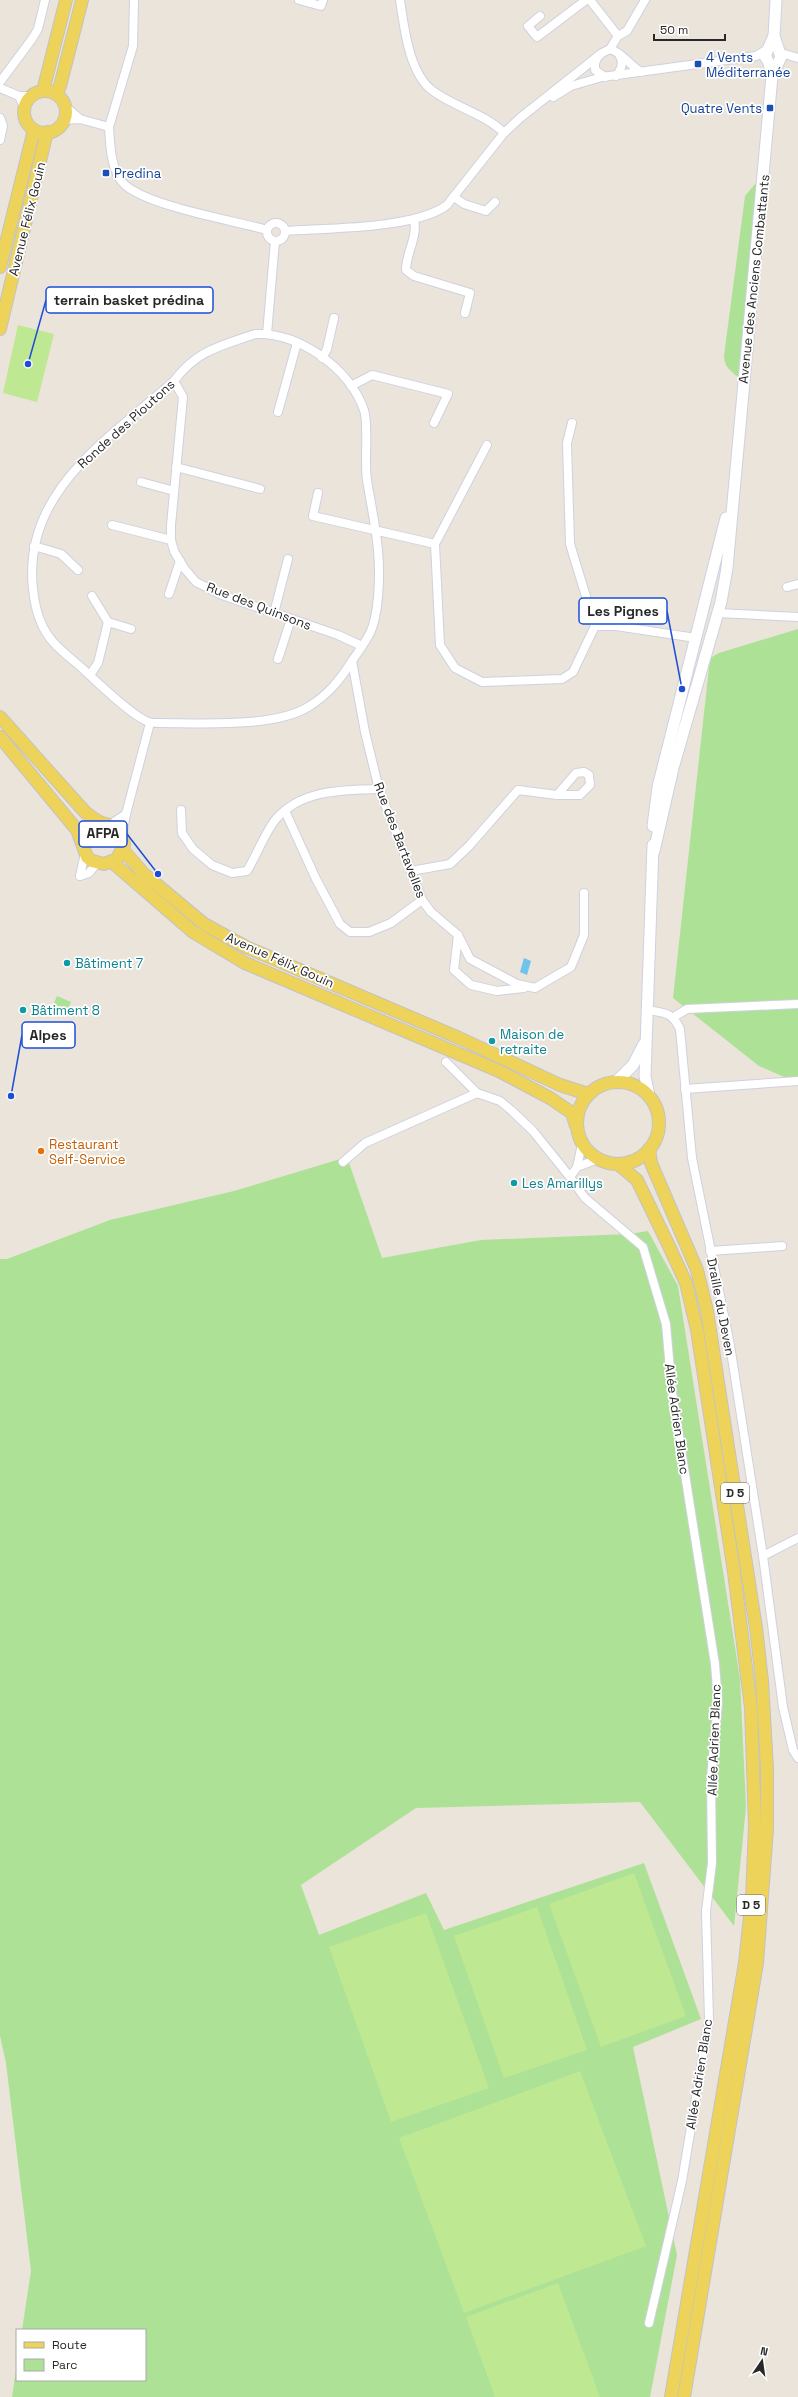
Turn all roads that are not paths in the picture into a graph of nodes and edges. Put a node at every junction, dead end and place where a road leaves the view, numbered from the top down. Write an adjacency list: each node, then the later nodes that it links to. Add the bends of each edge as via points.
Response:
1 (45, 0): 22 (street, via 38,29)
2 (66, 0): 24 (main road)
3 (82, 0): 25 (main road)
4 (134, 0): 32 (street, via 133,46)
5 (299, 0): 6 (street, via 321,6)
6 (322, 0)
7 (400, 0): 35 (street, via 413,61 432,91 492,121)
8 (586, 0): 12 (street, via 537,37 528,26)
9 (590, 0): 13 (street)
10 (645, 0): 13 (street, via 627,31)
11 (776, 0): 17 (main road, Avenue des Anciens Combattants)
12 (540, 16)
13 (618, 36): 14 (street); 15 (street)
14 (610, 50): 15 (street); 16 (street)
15 (618, 52): 19 (street); 20 (street, via 623,60 622,69)
16 (599, 56): 21 (street, via 594,63 595,70); 29 (street)
17 (773, 56): 18 (street); 19 (street); 57 (main road, Avenue des Anciens Combattants)
18 (798, 58)
19 (641, 72): 20 (street)
20 (616, 76): 21 (street)
21 (605, 77): 29 (street, via 571,86)
22 (0, 82)
23 (0, 88): 26 (street)
24 (43, 91): 25 (main road); 26 (main road)
25 (56, 94): 27 (main road)
26 (25, 96): 33 (main road, via 26,120)
27 (65, 106): 30 (main road); 31 (street)
28 (0, 118): 36 (street, via 3,126)
29 (520, 118): 35 (street)
30 (64, 120): 31 (street); 34 (main road, via 54,130)
31 (80, 120): 32 (street)
32 (109, 127): 40 (street, via 116,170 124,185 161,203)
33 (34, 130): 34 (main road); 43 (main road, Avenue Félix Gouin)
34 (47, 132): 46 (main road, Avenue Félix Gouin)
35 (504, 134): 37 (street)
36 (0, 140)
37 (454, 197): 38 (street, via 464,204 486,211); 39 (street, via 436,213)
38 (494, 202)
39 (414, 220): 41 (street); 44 (street, via 416,229 406,270 414,276 470,293)
40 (267, 230): 41 (street, via 272,223 278,222); 42 (street, via 269,238)
41 (286, 231): 42 (street, via 283,239)
42 (275, 241): 47 (street)
43 (0, 267)
44 (466, 313)
45 (334, 318): 49 (street, via 327,349)
46 (0, 329)
47 (266, 334): 48 (street, Ronde des Pioutons, via 285,337); 50 (street, Ronde des Pioutons, via 256,334 201,354 185,367)
48 (297, 343): 49 (street, Ronde des Pioutons); 52 (street)
49 (322, 358): 51 (street, Ronde des Pioutons, via 336,368)
50 (174, 382): 56 (street, Rue des Quinsons, via 183,397); 66 (street, Ronde des Pioutons, via 86,457 58,489 46,507)
51 (351, 386): 53 (street, via 372,375 448,394); 63 (street, Ronde des Pioutons, via 364,412 366,477)
52 (278, 412)
53 (434, 423)
54 (572, 423): 81 (street, via 567,443 570,544)
55 (487, 445): 65 (street)
56 (176, 467): 59 (street); 60 (street, Rue des Quinsons)
57 (734, 481): 74 (main road, Avenue des Anciens Combattants); 75 (main road, Avenue des Anciens Combattants, via 731,531)
58 (141, 482): 60 (street)
59 (260, 489)
60 (174, 491): 64 (street, Rue des Quinsons)
61 (318, 493): 63 (street, via 313,516)
62 (112, 525): 64 (street)
63 (377, 532): 65 (street); 85 (street, Ronde des Pioutons, via 381,568 377,606 371,632)
64 (171, 540): 68 (street, Rue des Quinsons)
65 (435, 544): 81 (street, via 440,645 455,668 482,682 562,679 573,672)
66 (34, 546): 69 (street, via 61,554); 88 (street, Ronde des Pioutons, via 31,577 40,622 53,643)
67 (288, 559): 76 (street)
68 (180, 561): 72 (street); 76 (street, Rue des Quinsons, via 196,582 222,595)
69 (78, 570)
70 (798, 584): 71 (street)
71 (787, 588)
72 (169, 594)
73 (92, 596): 80 (street)
74 (707, 597): 75 (main road, via 717,596); 83 (main road, Avenue des Anciens Combattants)
75 (721, 602): 77 (main road, Avenue des Anciens Combattants)
76 (274, 613): 79 (street, Rue des Quinsons)
77 (718, 613): 78 (street); 84 (main road, Avenue des Anciens Combattants)
78 (798, 617)
79 (291, 619): 85 (street, Rue des Quinsons); 86 (street)
80 (108, 622): 82 (street); 88 (street, via 98,664)
81 (595, 626): 83 (street, via 616,626)
82 (131, 629)
83 (695, 640): 84 (main road, via 701,645); 101 (main road, Avenue des Anciens Combattants, via 658,787 652,836)
84 (709, 642): 101 (main road, Avenue des Anciens Combattants, via 675,761)
85 (362, 646): 87 (street, Ronde des Pioutons)
86 (278, 659)
87 (352, 661): 90 (street, Ronde des Pioutons, via 333,688 306,708 276,718 248,722); 92 (street, Rue des Bartavelles)
88 (90, 675): 90 (street, Ronde des Pioutons)
89 (0, 717): 97 (main road, via 86,812)
90 (150, 723): 96 (street)
91 (1, 739): 99 (main road, via 77,830)
92 (379, 789): 95 (street, via 335,790 306,798); 104 (street, Rue des Bartavelles)
93 (557, 795): 104 (street, via 518,790 450,864)
94 (181, 810): 95 (street, via 182,833 193,849 212,865 232,873 247,870 275,820)
95 (285, 811): 106 (street, via 340,924 350,932 369,932 391,923)
96 (126, 814): 97 (street); 98 (street)
97 (106, 824): 98 (main road); 99 (main road, via 87,831)
98 (122, 836): 100 (main road)
99 (83, 848): 103 (main road, via 92,861); 103 (street, via 80,876 89,873)
100 (123, 850): 102 (main road); 118 (main road, Avenue Félix Gouin, via 144,874 204,924 246,947)
101 (654, 851): 110 (main road, Avenue des Anciens Combattants)
102 (112, 862): 103 (main road); 120 (main road, Avenue Félix Gouin, via 211,945 245,963 499,1072 550,1098 572,1113)
103 (98, 863)
104 (411, 871): 106 (street, Rue des Bartavelles)
105 (584, 893): 108 (street, via 584,935 571,967 535,988)
106 (422, 900): 107 (street, Rue des Bartavelles, via 431,912)
107 (458, 935): 108 (street, Rue des Bartavelles, via 470,959 517,984); 108 (street, via 454,970 471,985 498,991)
108 (529, 987)
109 (798, 1004): 111 (street, via 687,1009)
110 (647, 1010): 111 (street); 112 (main road, Avenue des Anciens Combattants)
111 (674, 1017): 116 (street, Draille du Deven, via 680,1029)
112 (646, 1039): 114 (main road, Avenue des Anciens Combattants, via 633,1065); 119 (main road, Avenue des Anciens Combattants, via 645,1076)
113 (446, 1062): 117 (street)
114 (617, 1081): 118 (main road, via 601,1084); 119 (main road, via 635,1085)
115 (798, 1081): 116 (street)
116 (685, 1089): 129 (street, Draille du Deven, via 692,1158)
117 (477, 1093): 124 (street, via 365,1143); 127 (street, Allée Adrien Blanc, via 500,1101 511,1110 533,1131)
118 (588, 1094): 120 (main road, via 578,1109)
119 (649, 1096): 122 (main road, via 656,1108 659,1123 655,1141)
120 (576, 1126): 121 (main road)
121 (582, 1144): 123 (main road); 126 (street)
122 (650, 1149): 125 (main road, via 636,1160); 135 (main road, D 5, via 651,1163 697,1270 707,1311 756,1628 767,1769 764,1888 757,1963)
123 (598, 1159): 125 (main road); 126 (street)
124 (343, 1162)
125 (618, 1164): 134 (main road, D 5, via 637,1180 666,1239 686,1283 697,1330 745,1654 754,1773 752,1897 745,1963)
126 (577, 1167): 127 (street)
127 (570, 1177): 133 (street, Allée Adrien Blanc, via 585,1198 643,1247 666,1324 672,1392 715,1664 718,1702 711,1778 712,1863 706,1911 709,2020 682,2181)
128 (782, 1246): 129 (street)
129 (710, 1251): 131 (street, Draille du Deven, via 730,1345)
130 (798, 1538): 131 (street)
131 (763, 1556): 132 (street, Draille du Deven, via 784,1707 793,1750)
132 (798, 1758)
133 (649, 2323)
134 (671, 2397)
135 (684, 2397)

